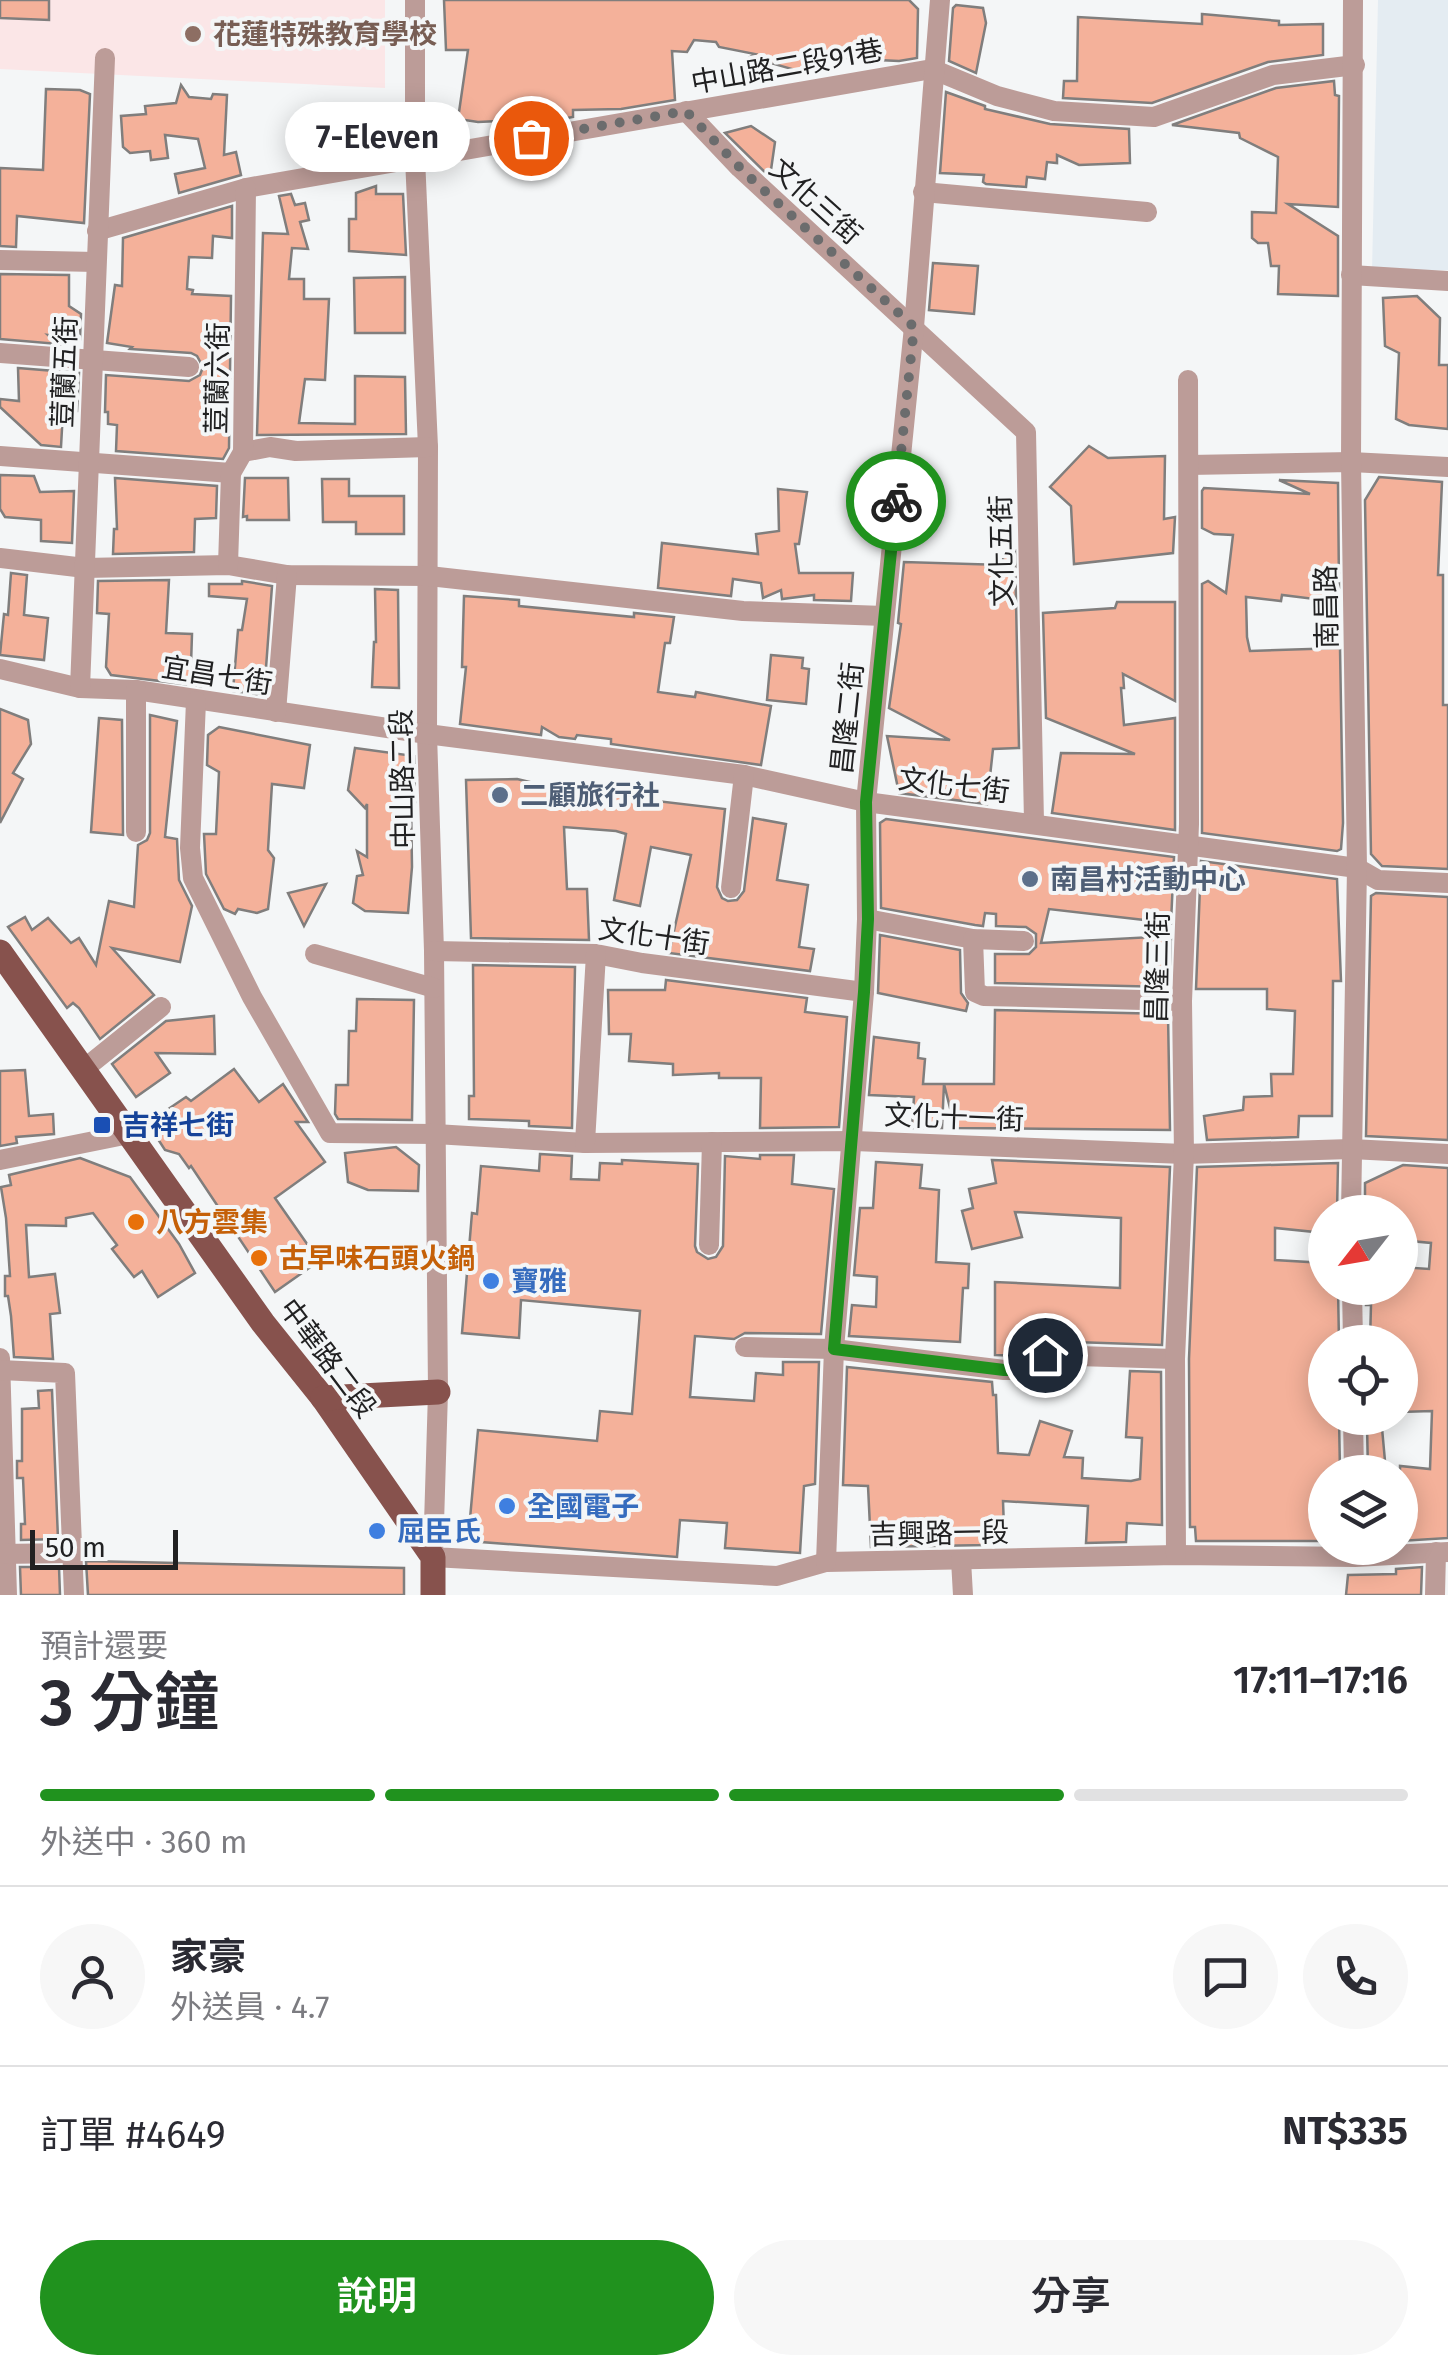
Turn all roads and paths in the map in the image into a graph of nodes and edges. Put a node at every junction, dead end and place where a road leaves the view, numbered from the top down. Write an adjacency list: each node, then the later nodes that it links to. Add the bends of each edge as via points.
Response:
1 (415, 0): 8 (street, 中山路二段)
2 (940, 0): 6 (street, 昌隆二街)
3 (1353, 0): 5 (street, 南昌路)
4 (106, 58): 12 (street, 荳蘭五街)
5 (1355, 65): 6 (street, via 1273,75 1154,117 1054,111); 15 (street, 南昌路)
6 (932, 69): 7 (street, 中山路二段91巷); 10 (street, 昌隆二街)
7 (686, 111): 8 (street, 中山路二段91巷); 17 (street, 文化三街)
8 (415, 158): 9 (street, 中山路二段91巷); 22 (street, 中山路二段)
9 (246, 188): 12 (street, 中山路二段91巷); 23 (street, 荳蘭六街)
10 (924, 192): 11 (street); 17 (street, 昌隆二街)
11 (1147, 212)
12 (98, 231): 14 (street, 荳蘭五街)
13 (0, 260): 14 (street)
14 (96, 262): 19 (street, 荳蘭五街)
15 (1351, 276): 16 (street); 26 (street, 南昌路)
16 (1448, 282)
17 (914, 327): 35 (street, 昌隆二街); 44 (street, 文化五街, via 1026,432)
18 (0, 353): 19 (street)
19 (92, 361): 20 (street); 25 (street, 荳蘭五街)
20 (189, 367)
21 (1188, 380): 27 (street, 昌隆三街)
22 (428, 447): 23 (street); 34 (street, 中山路二段)
23 (243, 452): 29 (street, 荳蘭六街)
24 (0, 456): 25 (street)
25 (88, 461): 29 (street); 32 (street, 荳蘭五街)
26 (1351, 462): 27 (street); 28 (street); 47 (street, 南昌路)
27 (1189, 464): 46 (street, 昌隆三街)
28 (1448, 467)
29 (231, 473): 31 (street, 荳蘭六街)
30 (0, 558): 32 (street)
31 (228, 565): 32 (street); 33 (street)
32 (85, 568): 37 (street, 荳蘭五街)
33 (286, 575): 34 (street); 40 (street)
34 (428, 576): 35 (street, via 743,611); 41 (street, 中山路二段)
35 (884, 616): 43 (street, 昌隆二街)
36 (0, 669): 37 (street, 宜昌七街)
37 (80, 688): 38 (street, 宜昌七街)
38 (136, 690): 39 (street, 宜昌七街); 45 (street)
39 (196, 701): 40 (street, 宜昌七街); 63 (street, 文化十一街, via 193,878 236,966 330,1133)
40 (276, 712): 41 (street, 宜昌七街)
41 (427, 734): 42 (street, 文化七街); 53 (street, 中山路二段)
42 (744, 775): 43 (street, 文化七街); 49 (street)
43 (866, 802): 44 (street, 文化七街); 50 (street, 昌隆二街)
44 (1034, 822): 46 (street, 文化七街)
45 (136, 832)
46 (1188, 843): 47 (street, 文化七街); 59 (street, 昌隆三街)
47 (1358, 868): 48 (street, 文化七街, via 1378,880); 67 (street, 南昌路)
48 (1448, 883)
49 (731, 888)
50 (868, 919): 51 (street); 58 (street, 昌隆二街)
51 (973, 939): 52 (street); 59 (street, via 975,992 984,996)
52 (1024, 940)
53 (434, 951): 56 (street, 文化十街); 57 (street, 中山路二段)
54 (0, 952): 61 (main road, 中華路二段)
55 (315, 954): 57 (street)
56 (596, 954): 58 (street, 文化十街); 66 (street)
57 (434, 988): 63 (street, 中山路二段)
58 (864, 992): 64 (street, 昌隆二街)
59 (1182, 1001): 68 (street, 昌隆三街)
60 (161, 1006): 61 (street)
61 (84, 1069): 62 (main road, 中華路二段)
62 (129, 1134): 70 (street); 79 (main road, 中華路二段)
63 (434, 1134): 66 (street, 文化十一街); 78 (street, 中山路二段)
64 (854, 1141): 65 (street, 文化十一街); 68 (street, 文化十一街); 74 (street, 昌隆二街)
65 (712, 1142): 66 (street, 文化十一街); 72 (street)
66 (585, 1143)
67 (1351, 1148): 68 (street, 文化十一街); 69 (street, 文化十一街); 71 (street, 南昌路)
68 (1184, 1154): 76 (street, 昌隆三街)
69 (1448, 1154)
70 (0, 1160)
71 (1351, 1195)
72 (708, 1246)
73 (745, 1347): 74 (street)
74 (834, 1349): 76 (street, via 1004,1370 1044,1370 1045,1355); 87 (street, 昌隆二街)
75 (0, 1358): 77 (street)
76 (1175, 1359): 84 (street, 昌隆三街)
77 (0, 1370): 81 (street, via 64,1373); 83 (street)
78 (438, 1392): 79 (main road); 85 (street, 中山路二段)
79 (323, 1398): 85 (main road, 中華路二段)
80 (1442, 1552): 93 (street)
81 (74, 1553): 83 (street); 90 (street)
82 (1308, 1553): 84 (street, 吉興路一段)
83 (3, 1554): 89 (street)
84 (1176, 1555): 86 (street, 吉興路一段)
85 (432, 1557): 88 (street, 吉興路一段); 91 (main road)
86 (961, 1560): 87 (street, 吉興路一段); 92 (street)
87 (826, 1562): 88 (street, 吉興路一段)
88 (777, 1586)
89 (7, 1595)
90 (74, 1595)
91 (433, 1595)
92 (963, 1595)
93 (1435, 1595)

